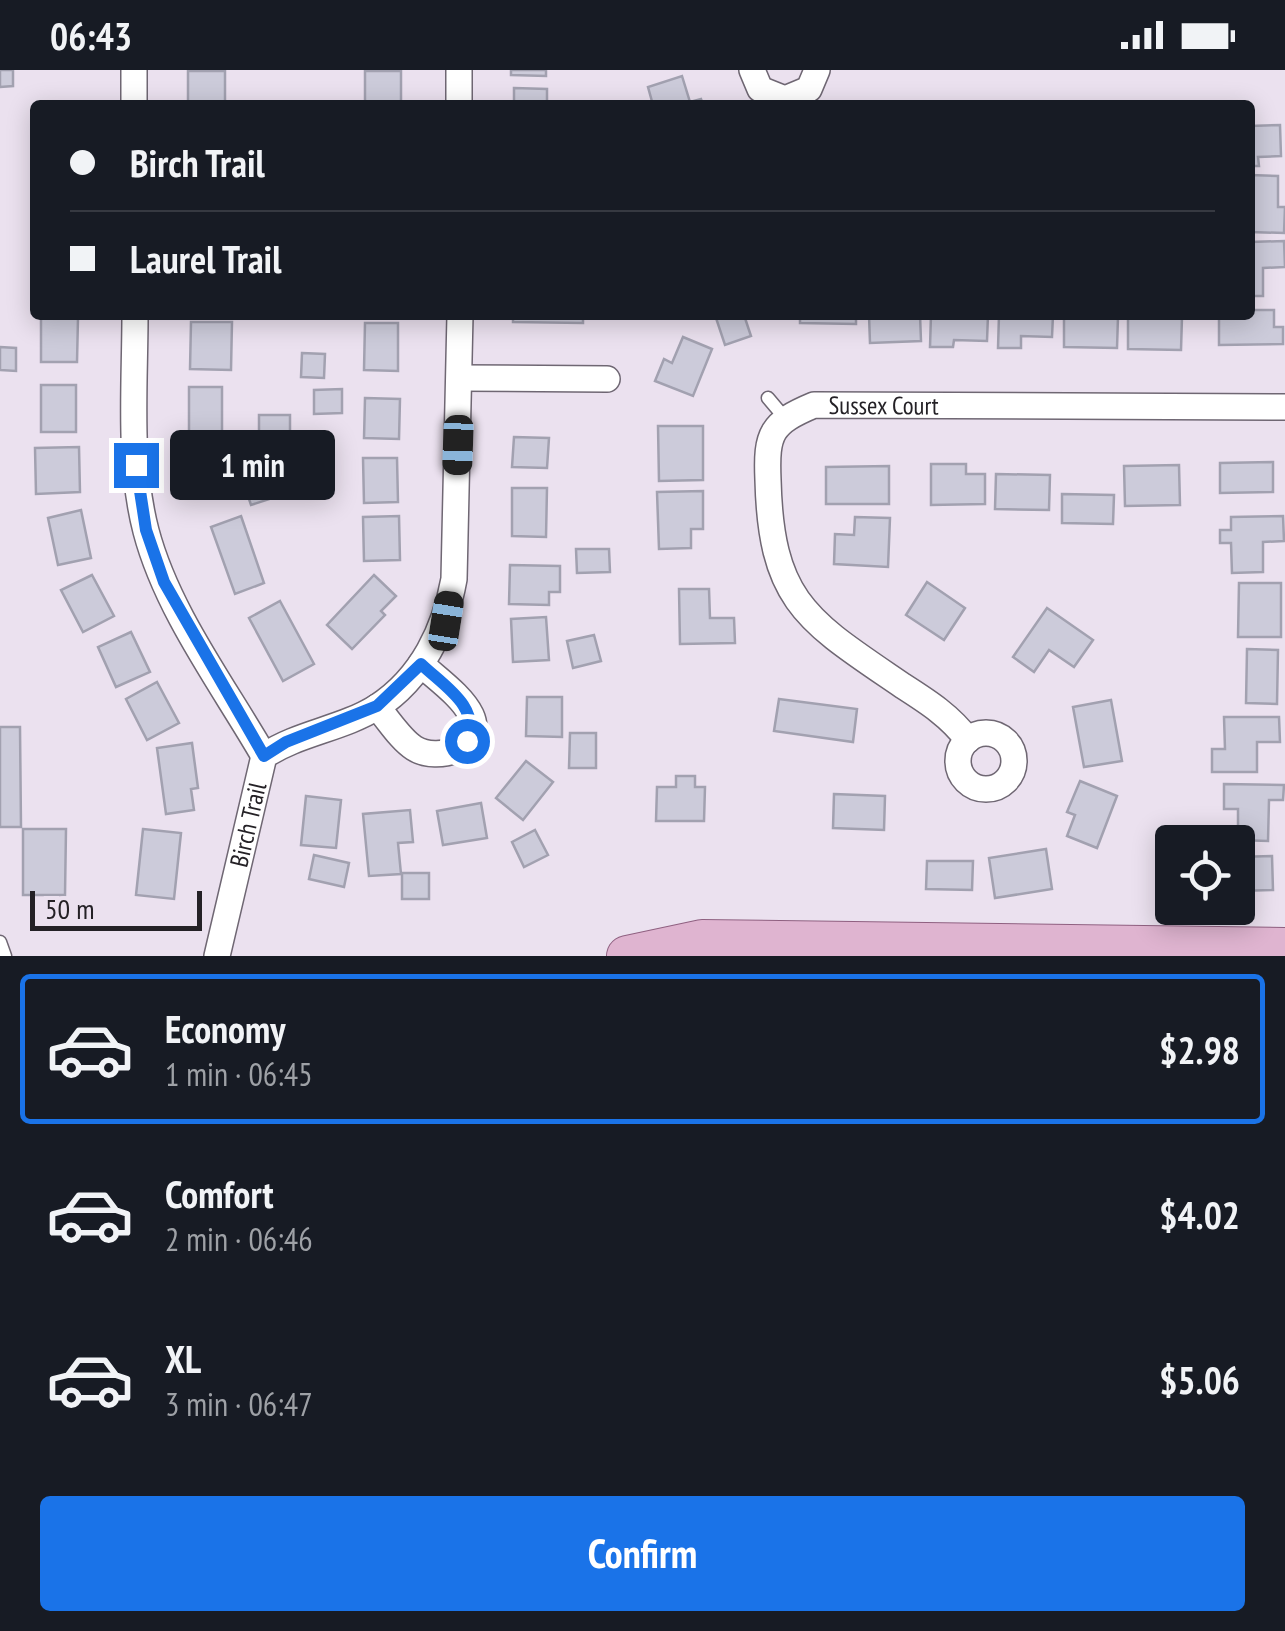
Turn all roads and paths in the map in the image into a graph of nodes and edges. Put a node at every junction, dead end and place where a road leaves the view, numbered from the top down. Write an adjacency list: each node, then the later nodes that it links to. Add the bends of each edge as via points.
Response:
1 (134, 70): 5 (street)
2 (459, 70): 6 (street)
3 (752, 70): 4 (street, via 760,88 785,99 809,89)
4 (817, 70)
5 (134, 100)
6 (459, 100)
7 (135, 320): 15 (street, via 136,465 146,530 164,582)
8 (460, 320): 9 (street, Birch Trail)
9 (460, 378): 10 (street); 12 (street, Birch Trail, via 454,578 446,621)
10 (607, 379)
11 (1285, 408): 14 (street, Sussex Court, via 776,407 767,471 769,536 786,586 842,644 952,719)
12 (421, 664): 13 (street, Birch Trail); 13 (street, via 470,712 474,724 456,752 438,757 413,748)
13 (377, 706): 15 (street, Birch Trail)
14 (968, 740)
15 (264, 756): 19 (street, Birch Trail)
16 (0, 942): 18 (lane)
17 (1285, 948): 20 (main road, via 702,940)
18 (5, 956)
19 (217, 956)
20 (627, 956)

